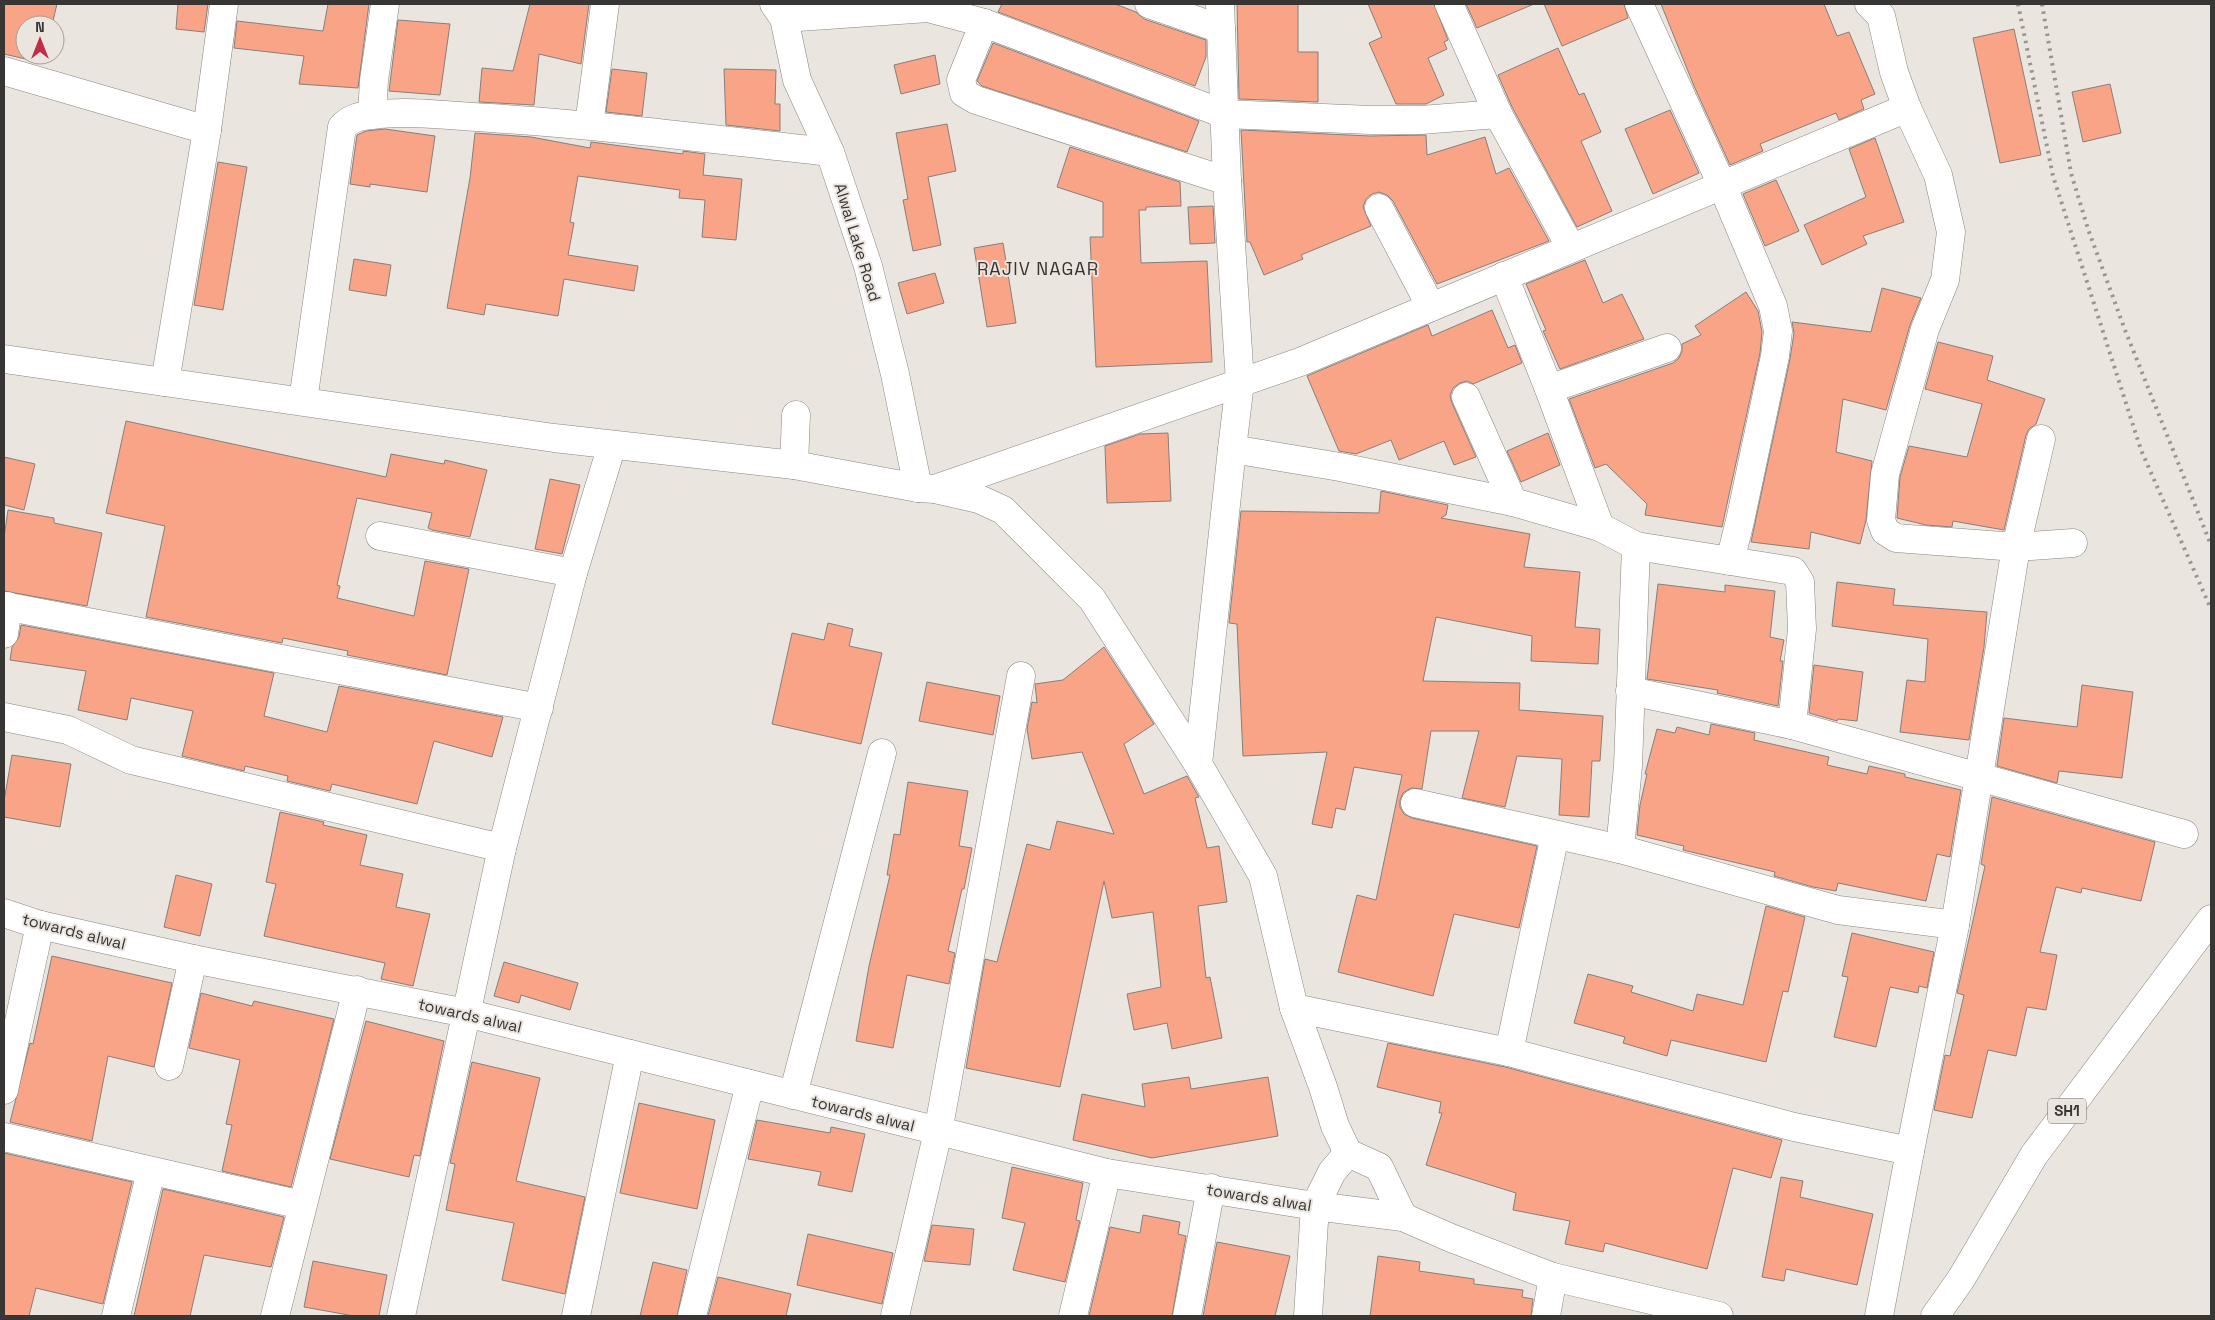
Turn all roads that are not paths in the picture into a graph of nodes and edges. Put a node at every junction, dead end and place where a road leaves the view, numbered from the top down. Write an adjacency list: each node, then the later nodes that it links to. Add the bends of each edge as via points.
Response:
1 (224, 4): 19 (street)
2 (385, 4): 15 (street)
3 (605, 4): 18 (street)
4 (1149, 4): 11 (street)
5 (1449, 4): 17 (street)
6 (1639, 4): 22 (street)
7 (891, 7): 8 (street); 10 (street)
8 (938, 7): 12 (street)
9 (1877, 8): 14 (street)
10 (779, 11): 20 (street, Alwal Lake Road, via 797,80)
11 (1220, 16): 16 (street)
12 (984, 23): 16 (street); 21 (street, via 961,80 964,93 976,100)
13 (4, 71): 19 (street)
14 (1907, 108): 22 (street); 45 (street, via 1938,174 1951,232 1945,280 1925,330 1885,474 1881,520 1885,531 1896,538)
15 (372, 114): 18 (street); 33 (street, via 350,119 342,127)
16 (1224, 114): 17 (street, via 1371,120); 21 (street)
17 (1498, 114): 24 (street)
18 (589, 125): 20 (street)
19 (207, 130): 29 (street)
20 (830, 152): 39 (street, Alwal Lake Road, via 868,266)
21 (1227, 181): 30 (street)
22 (1722, 185): 24 (street); 46 (street, via 1773,306 1778,331)
23 (1379, 208): 26 (street)
24 (1571, 248): 25 (street)
25 (1504, 276): 26 (street); 31 (street)
26 (1431, 307): 30 (street, via 1300,362)
27 (1667, 348): 31 (street)
28 (4, 360): 29 (street)
29 (165, 382): 33 (street)
30 (1240, 382): 37 (street); 39 (street)
31 (1549, 389): 41 (street)
32 (1466, 397): 40 (street)
33 (303, 401): 36 (street)
34 (796, 415): 38 (street)
35 (2041, 439): 45 (street)
36 (612, 445): 38 (street); 47 (street)
37 (1232, 449): 40 (street); 56 (street)
38 (794, 465): 39 (street)
39 (926, 489): 56 (street, via 979,499 1003,510 1092,599)
40 (1513, 502): 41 (street)
41 (1600, 527): 44 (street)
42 (380, 536): 47 (street)
43 (2073, 543): 45 (street)
44 (1636, 546): 46 (street); 51 (street)
45 (2016, 547): 57 (street)
46 (1730, 561): 54 (street, via 1793,571 1800,582 1802,629)
47 (573, 573): 52 (street)
48 (6, 606): 49 (street); 52 (street)
49 (4, 634)
50 (1021, 676): 77 (street)
51 (1630, 691): 54 (street); 62 (street, via 1628,766)
52 (539, 708): 61 (street)
53 (4, 717): 61 (street, via 68,730 131,760)
54 (1792, 724): 57 (street)
55 (882, 753): 76 (street)
56 (1198, 764): 69 (street, via 1263,876)
57 (1979, 775): 59 (street); 66 (street)
58 (1415, 803): 60 (street)
59 (2184, 834)
60 (1555, 835): 62 (street); 71 (street)
61 (502, 848): 70 (street)
62 (1620, 849): 66 (street, via 1838,910)
63 (4, 913): 65 (street, towards alwal)
64 (2211, 920): 88 (street, SH1, via 2034,1155)
65 (40, 924): 67 (street, towards alwal); 75 (street)
66 (1955, 925): 79 (street)
67 (193, 959): 68 (street, towards alwal); 73 (street)
68 (357, 990): 70 (street, towards alwal); 84 (street)
69 (1294, 1008): 71 (street); 80 (street, via 1335,1126)
70 (466, 1013): 72 (street, towards alwal); 91 (street)
71 (1508, 1052): 79 (street, via 1794,1127)
72 (630, 1054): 74 (street, towards alwal); 92 (street)
73 (169, 1066)
74 (750, 1084): 76 (street, towards alwal); 93 (street)
75 (4, 1090)
76 (793, 1095): 77 (street, towards alwal)
77 (938, 1132): 82 (street, towards alwal); 94 (street)
78 (4, 1137): 81 (street)
79 (1910, 1151): 100 (street)
80 (1348, 1153): 85 (street, via 1332,1172); 86 (street, via 1379,1167)
81 (151, 1171): 84 (street); 89 (street)
82 (1107, 1174): 83 (street, towards alwal); 95 (street)
83 (1211, 1188): 85 (street, towards alwal); 96 (street)
84 (302, 1205): 90 (street)
85 (1315, 1206): 86 (street, towards alwal); 97 (street)
86 (1403, 1217): 87 (street, towards alwal)
87 (1553, 1277): 98 (street); 99 (street, towards alwal)
88 (1937, 1315)
89 (116, 1316)
90 (275, 1316)
91 (401, 1316)
92 (576, 1316)
93 (692, 1316)
94 (895, 1316)
95 (1073, 1316)
96 (1188, 1316)
97 (1308, 1316)
98 (1546, 1316)
99 (1719, 1316)
100 (1879, 1316)

